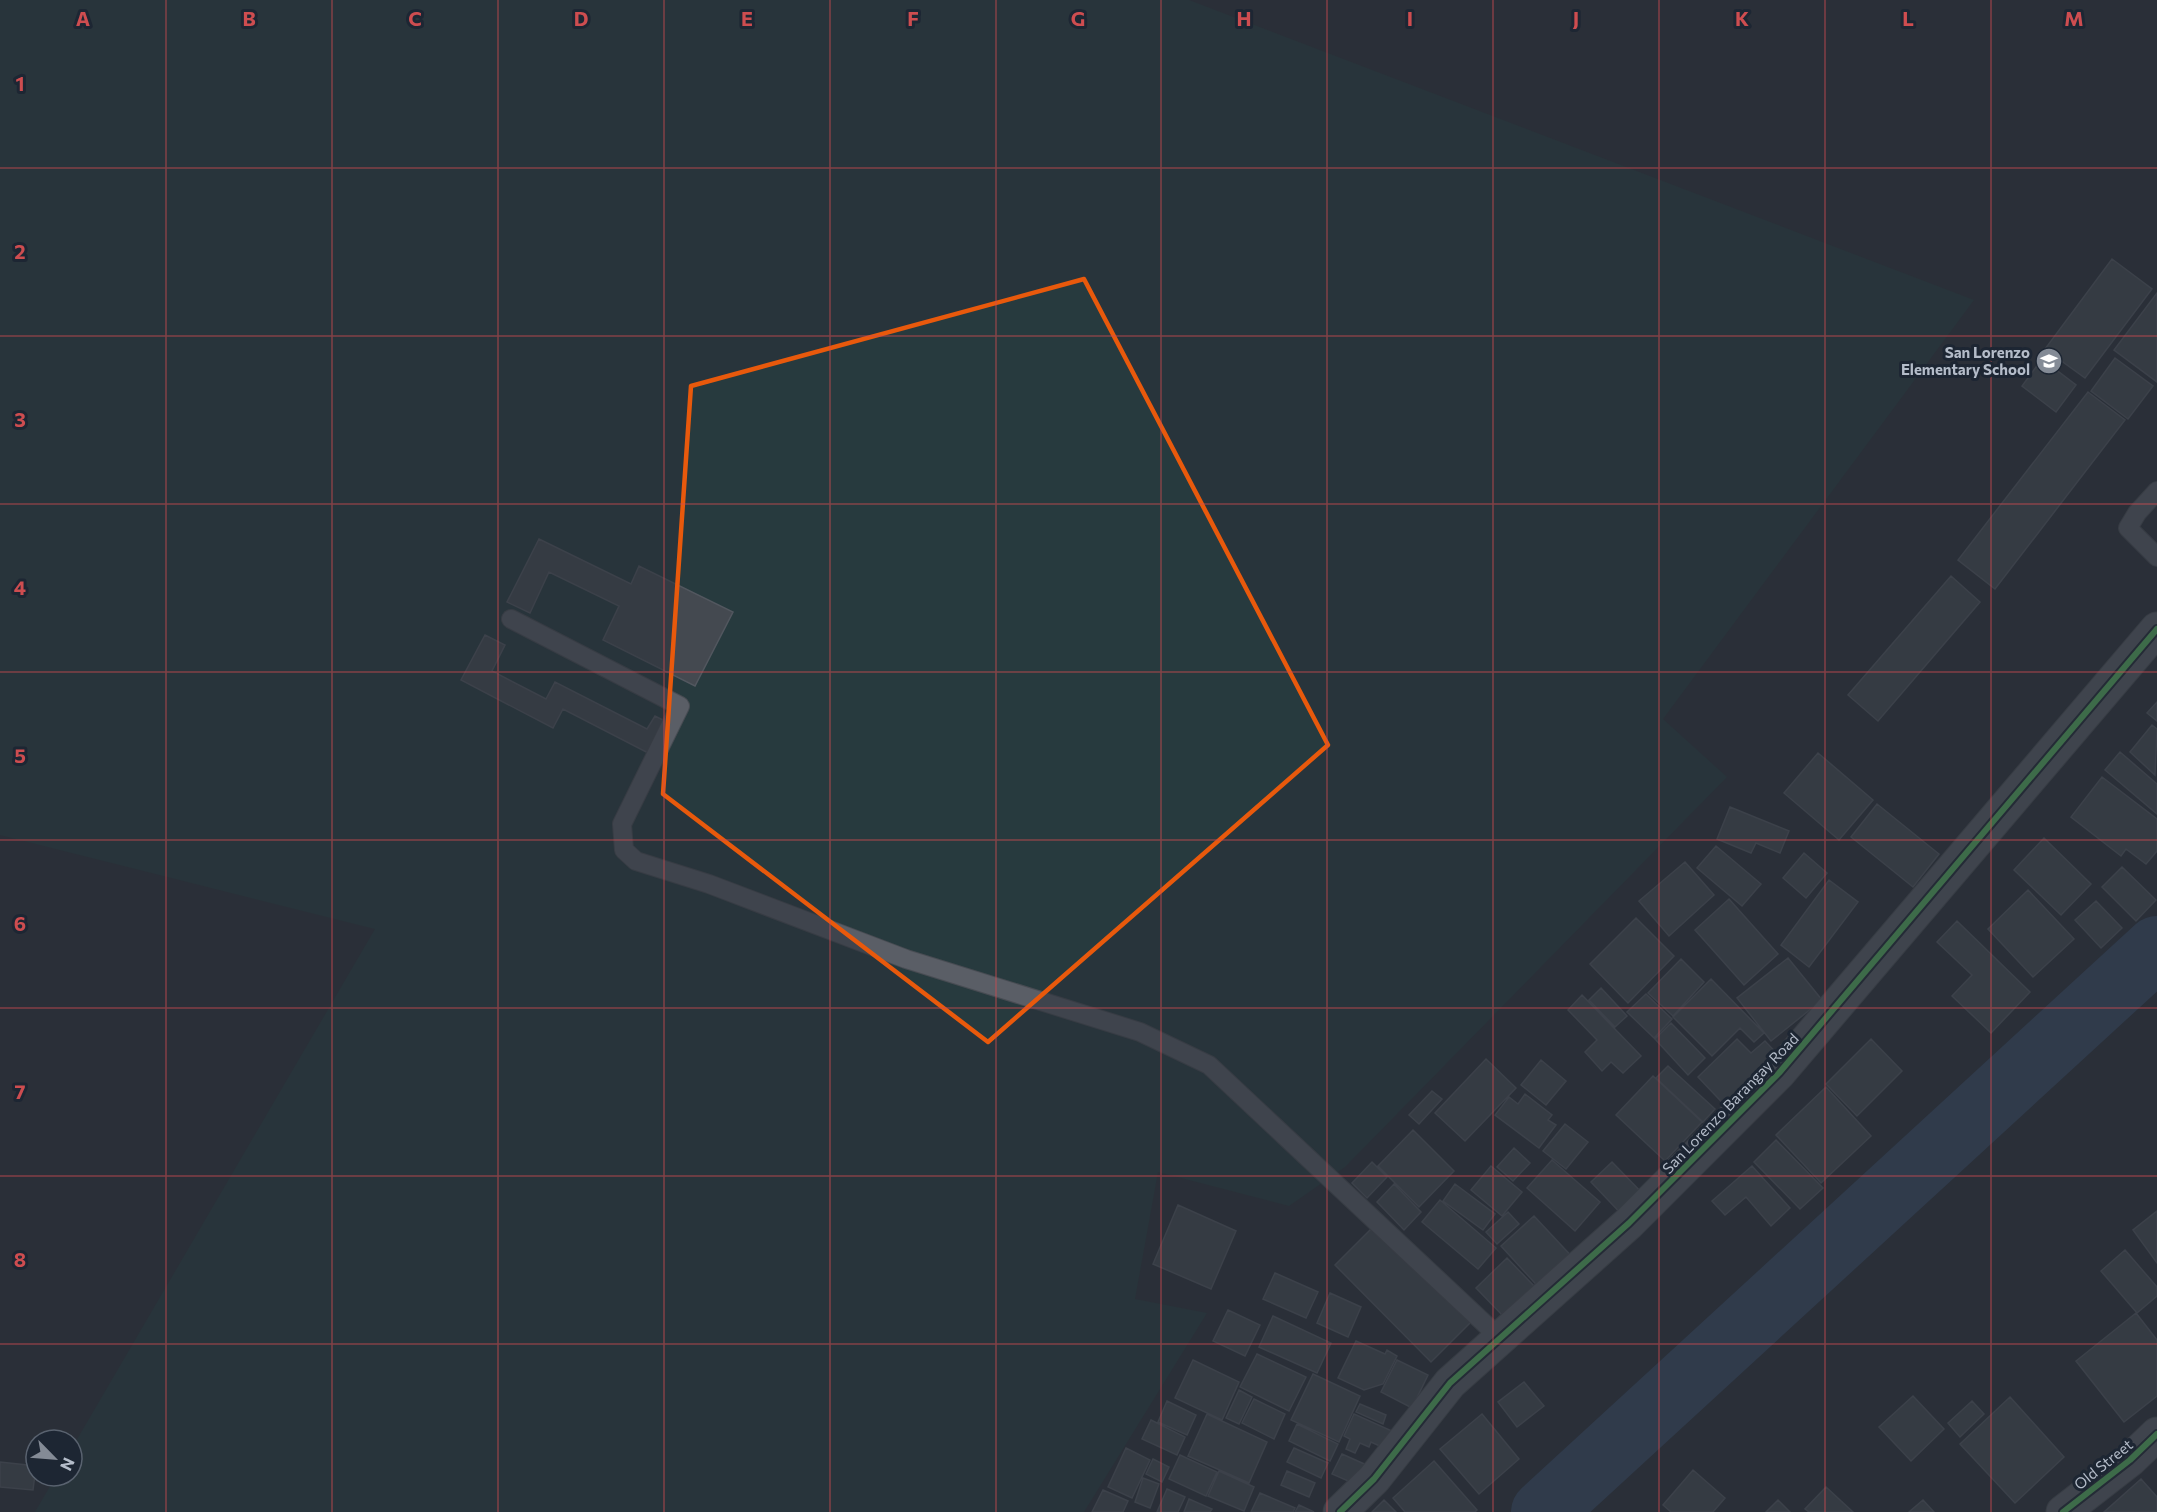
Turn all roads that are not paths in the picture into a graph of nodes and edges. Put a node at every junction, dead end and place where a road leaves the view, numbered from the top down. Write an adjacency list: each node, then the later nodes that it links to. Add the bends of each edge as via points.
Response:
1 (2157, 491): 2 (lane, via 2128,528)
2 (2157, 557)
3 (511, 619): 5 (lane, via 680,706 622,825 624,850 636,861 710,884 906,959 1140,1032 1209,1065)
4 (2157, 629): 5 (street, San Lorenzo Barangay Road, via 1779,1073 1629,1223)
5 (1500, 1338): 7 (street, San Lorenzo Barangay Road, via 1450,1383 1374,1479)
6 (2157, 1434): 8 (street, Old Street)
7 (1340, 1512)
8 (2063, 1512)

